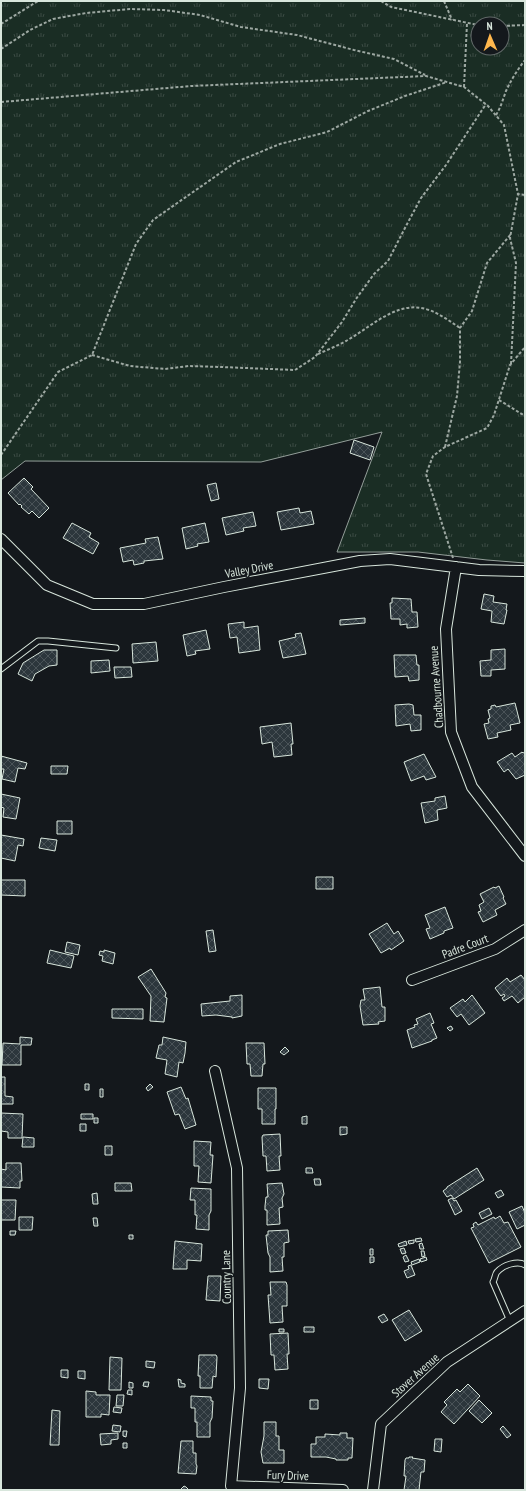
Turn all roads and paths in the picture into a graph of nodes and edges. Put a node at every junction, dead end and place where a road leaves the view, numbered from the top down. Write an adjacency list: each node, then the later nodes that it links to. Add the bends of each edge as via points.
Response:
1 (38, 1): 6 (path)
2 (381, 1): 4 (path, via 391,7)
3 (444, 1): 4 (path)
4 (452, 20): 5 (path)
5 (466, 23): 7 (path); 14 (path)
6 (1, 24)
7 (470, 24)
8 (525, 25): 9 (path)
9 (510, 26)
10 (1, 49): 12 (path, via 53,19 130,9 164,10 200,15 241,27 297,35 394,59)
11 (525, 60): 17 (path, via 518,68)
12 (426, 76): 13 (path); 15 (path, via 191,86)
13 (447, 82): 14 (path); 23 (path, via 392,101 327,132 280,144 236,162 153,220 136,244)
14 (464, 87): 16 (path)
15 (1, 102)
16 (486, 104): 17 (path); 24 (path, via 421,198 388,261 374,274)
17 (496, 115): 18 (path, via 504,125)
18 (518, 194): 19 (path); 20 (path)
19 (525, 195)
20 (511, 234): 21 (path, via 487,263 472,311); 25 (path, via 516,263)
21 (460, 328): 24 (path, via 435,312 421,308 406,308 393,312 346,342); 28 (path, via 457,396)
22 (525, 347): 25 (path)
23 (92, 355): 24 (path, via 130,366 165,369 197,366 295,370); 29 (path, via 58,372)
24 (316, 355)
25 (510, 365): 26 (path)
26 (499, 400): 27 (path); 28 (path, via 486,428)
27 (525, 416)
28 (445, 446): 31 (path, via 433,456 426,474)
29 (1, 455)
30 (2, 543): 31 (street, Valley Drive, via 48,585 93,604 144,604 360,561 390,559)
31 (456, 567): 32 (street, Valley Drive); 35 (street, Chadbourne Avenue, via 446,629 452,732 472,786)
32 (525, 571)
33 (116, 648): 34 (lane, via 38,641)
34 (1, 669)
35 (525, 856)
36 (525, 930): 37 (street, Padre Court, via 495,949)
37 (412, 980)
38 (214, 1071): 42 (street, Country Lane, via 237,1168 240,1388)
39 (525, 1265): 41 (lane, via 514,1262 502,1268 497,1272 494,1282)
40 (525, 1311): 41 (street, Stover Avenue)
41 (510, 1321): 44 (street, Stover Avenue, via 447,1362 381,1424)
42 (231, 1486): 43 (street, Fury Drive)
43 (343, 1490)
44 (373, 1490)

